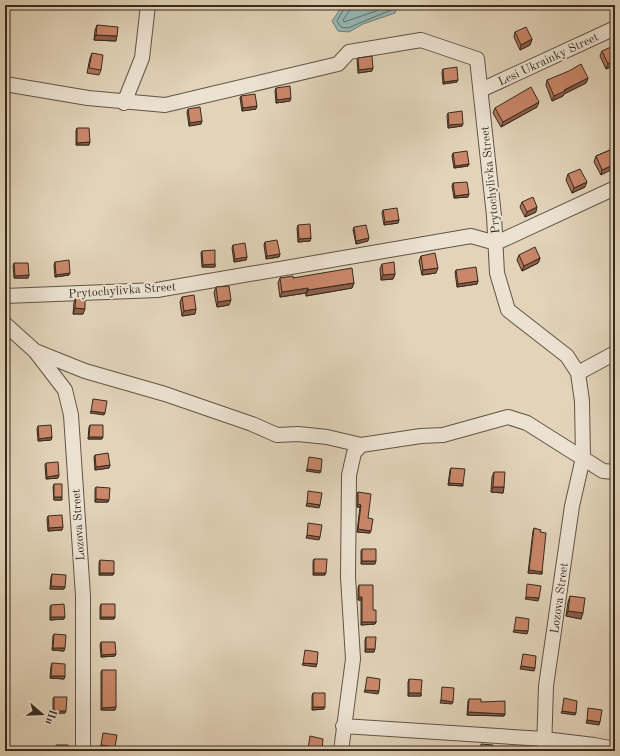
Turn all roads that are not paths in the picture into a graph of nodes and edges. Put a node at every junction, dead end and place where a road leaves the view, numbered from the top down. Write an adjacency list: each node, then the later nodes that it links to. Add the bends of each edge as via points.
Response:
1 (148, 5): 5 (street, via 142,58)
2 (615, 28): 4 (street, Lesi Ukrainky Street)
3 (5, 84): 5 (street, Prytochylivka Street)
4 (480, 90): 5 (street, Prytochylivka Street, via 477,59 421,40 349,52 338,64 165,105); 7 (street, Prytochylivka Street)
5 (124, 103)
6 (615, 188): 7 (street)
7 (496, 243): 8 (street, Prytochylivka Street, via 471,236 157,290); 13 (street, via 497,273 508,310 567,356)
8 (5, 296)
9 (5, 324): 10 (street, Lozova Street)
10 (35, 350): 12 (street); 14 (street, Lozova Street)
11 (615, 353): 13 (street)
12 (85, 371): 14 (street, via 78,373); 15 (street, via 165,394 277,435 327,437)
13 (578, 373): 16 (street, Lozova Street, via 582,401)
14 (65, 390): 21 (street, Lozova Street, via 71,415 83,596)
15 (360, 445): 16 (street, via 443,435 508,417 527,423); 18 (street, via 354,453 349,475 348,577 353,659)
16 (583, 458): 17 (street, via 603,471); 19 (street, Lozova Street, via 572,506 546,686)
17 (615, 472)
18 (343, 726): 19 (street); 22 (street)
19 (544, 745): 20 (street, via 594,744)
20 (615, 749)
21 (83, 751)
22 (341, 751)

